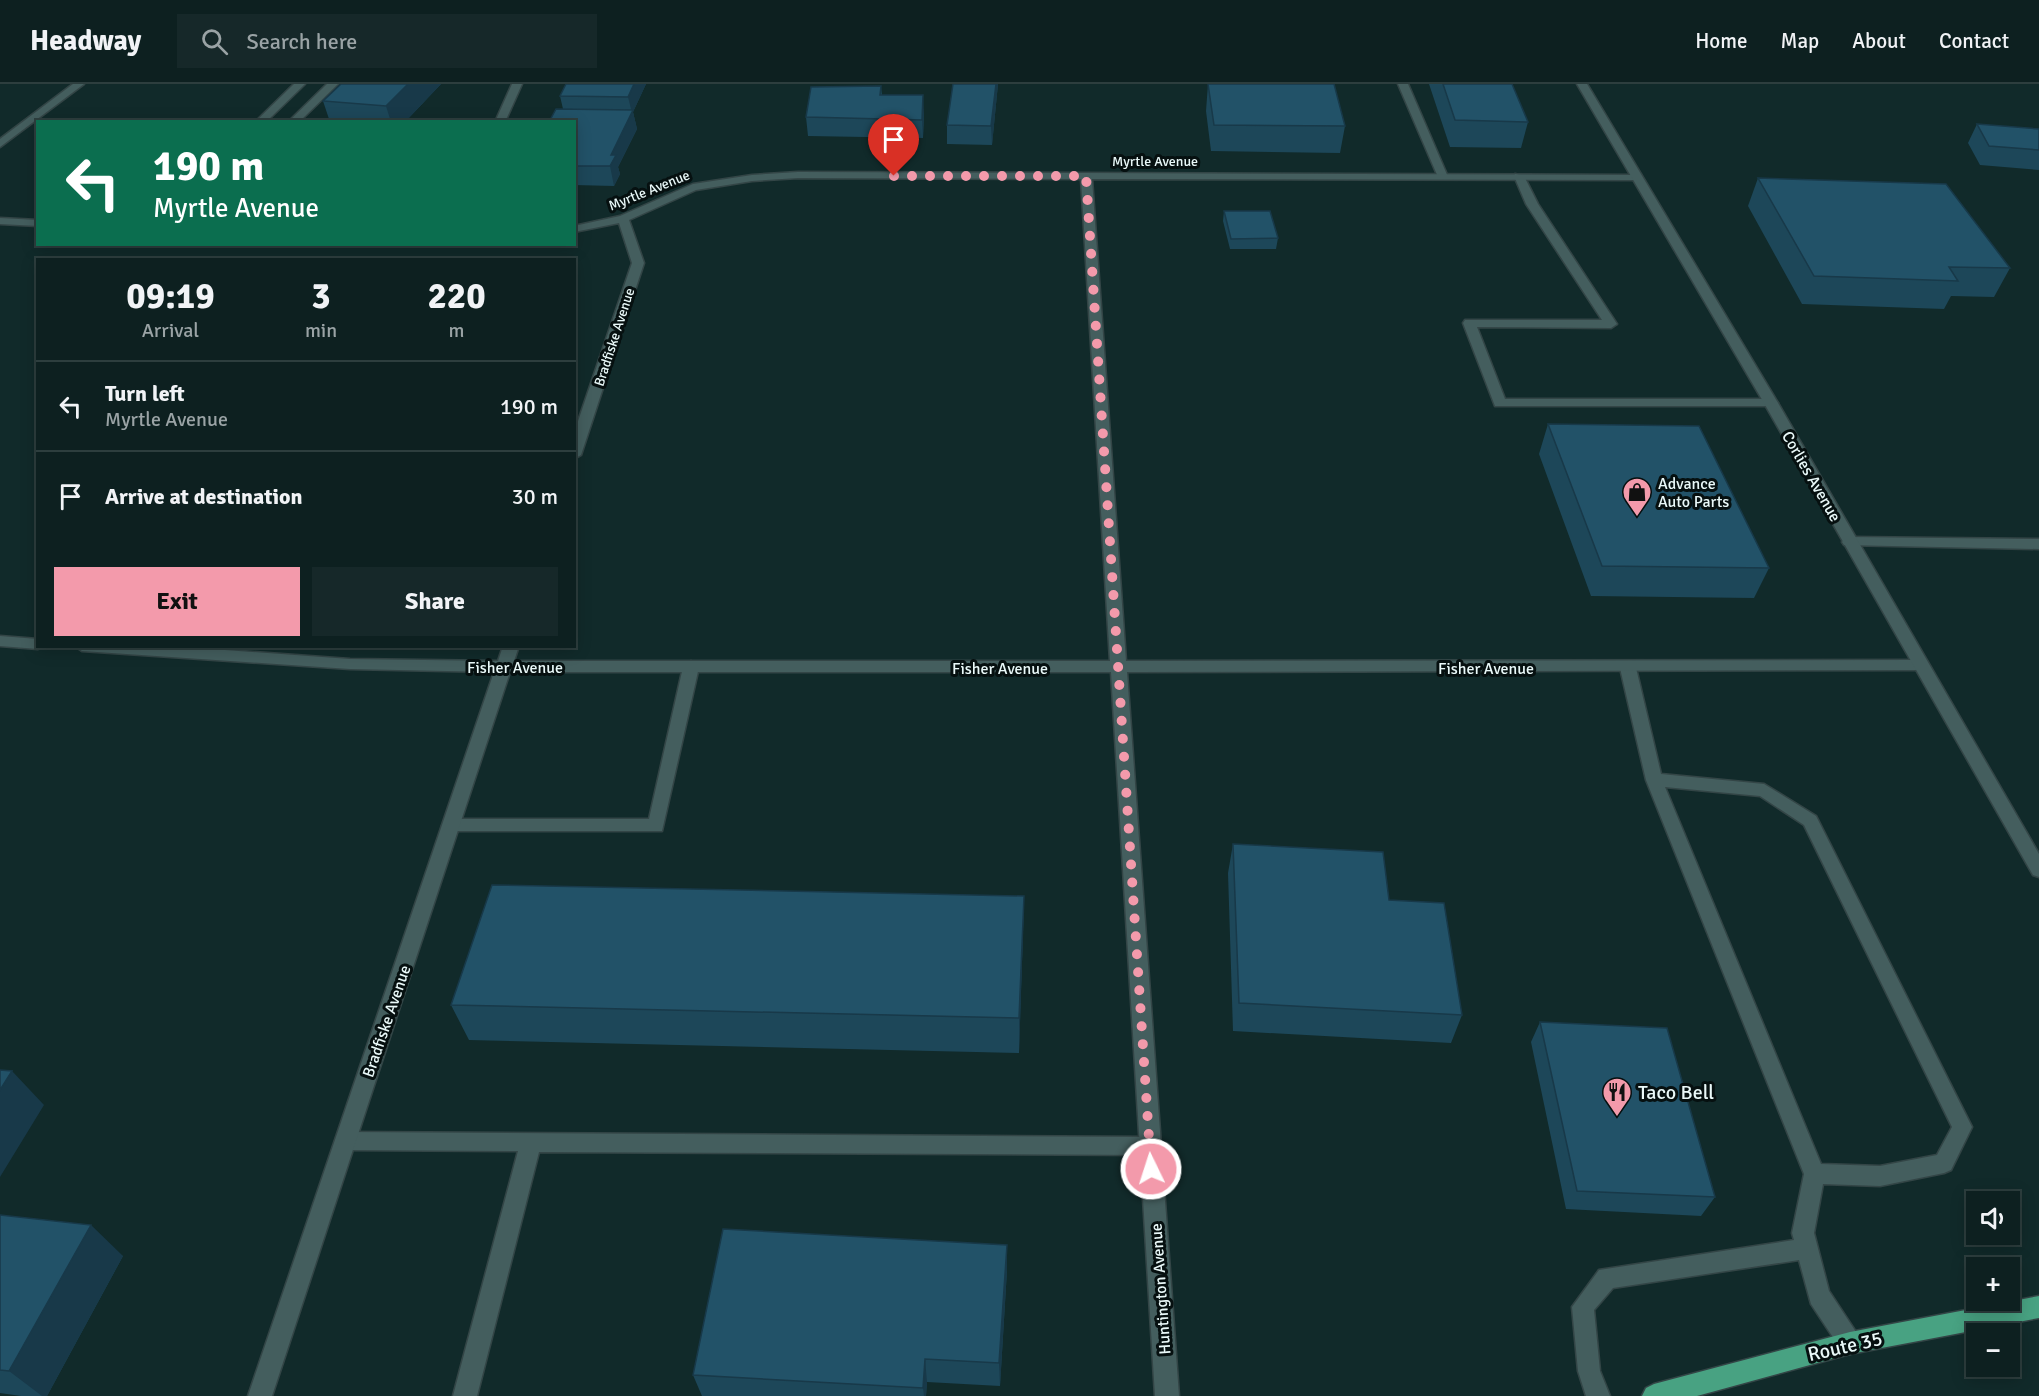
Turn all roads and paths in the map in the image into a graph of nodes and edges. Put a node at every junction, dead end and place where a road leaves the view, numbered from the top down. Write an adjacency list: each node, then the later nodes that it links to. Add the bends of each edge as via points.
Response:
1 (79, 84): 10 (street)
2 (300, 84): 7 (street)
3 (333, 84): 8 (street)
4 (517, 84): 9 (street)
5 (1403, 84): 15 (street)
6 (1582, 84): 16 (street, Corlies Avenue)
7 (262, 120)
8 (295, 120)
9 (501, 120)
10 (24, 126): 11 (street); 12 (street)
11 (36, 127)
12 (0, 144)
13 (1086, 176): 15 (street, Myrtle Avenue); 17 (street, Myrtle Avenue, via 752,178 693,188); 32 (street, Huntington Avenue)
14 (1519, 176): 15 (street, Myrtle Avenue); 16 (street, Myrtle Avenue); 21 (street, via 1532,204 1611,324 1468,323 1500,403)
15 (1443, 177)
16 (1635, 177): 21 (street, Corlies Avenue)
17 (623, 219): 20 (street, Myrtle Avenue); 22 (street, Bradfiske Avenue, via 638,263)
18 (0, 221): 19 (street)
19 (36, 223)
20 (576, 229)
21 (1771, 404): 23 (street, Corlies Avenue)
22 (576, 448)
23 (1849, 542): 24 (street); 29 (street, Corlies Avenue)
24 (2039, 544)
25 (0, 641): 26 (street)
26 (36, 644)
27 (112, 648): 30 (street, Fisher Avenue, via 350,664)
28 (510, 648): 30 (street, Bradfiske Avenue)
29 (1919, 665): 33 (street, Fisher Avenue); 36 (street, Corlies Avenue)
30 (504, 667): 31 (street, Fisher Avenue); 35 (street, Bradfiske Avenue)
31 (691, 668): 32 (street, Fisher Avenue); 35 (street, via 656,826)
32 (1120, 668): 33 (street, Fisher Avenue); 39 (street, Huntington Avenue)
33 (1628, 668): 34 (street)
34 (1654, 780): 40 (street); 40 (street, via 1764,790 1810,821 1962,1127 1944,1163 1880,1176)
35 (451, 826): 37 (street, Bradfiske Avenue)
36 (2039, 870)
37 (345, 1141): 38 (street); 44 (street, Bradfiske Avenue)
38 (531, 1142): 39 (street); 45 (street)
39 (1150, 1146): 46 (street, Huntington Avenue)
40 (1814, 1174): 41 (street, via 1803,1233)
41 (1807, 1248): 43 (street, via 1819,1296); 47 (street, via 1607,1278 1582,1307 1589,1371)
42 (2039, 1307): 43 (main road, Route 35)
43 (1850, 1343): 48 (main road, Route 35)
44 (260, 1396)
45 (465, 1396)
46 (1167, 1396)
47 (1598, 1396)
48 (1654, 1396)

